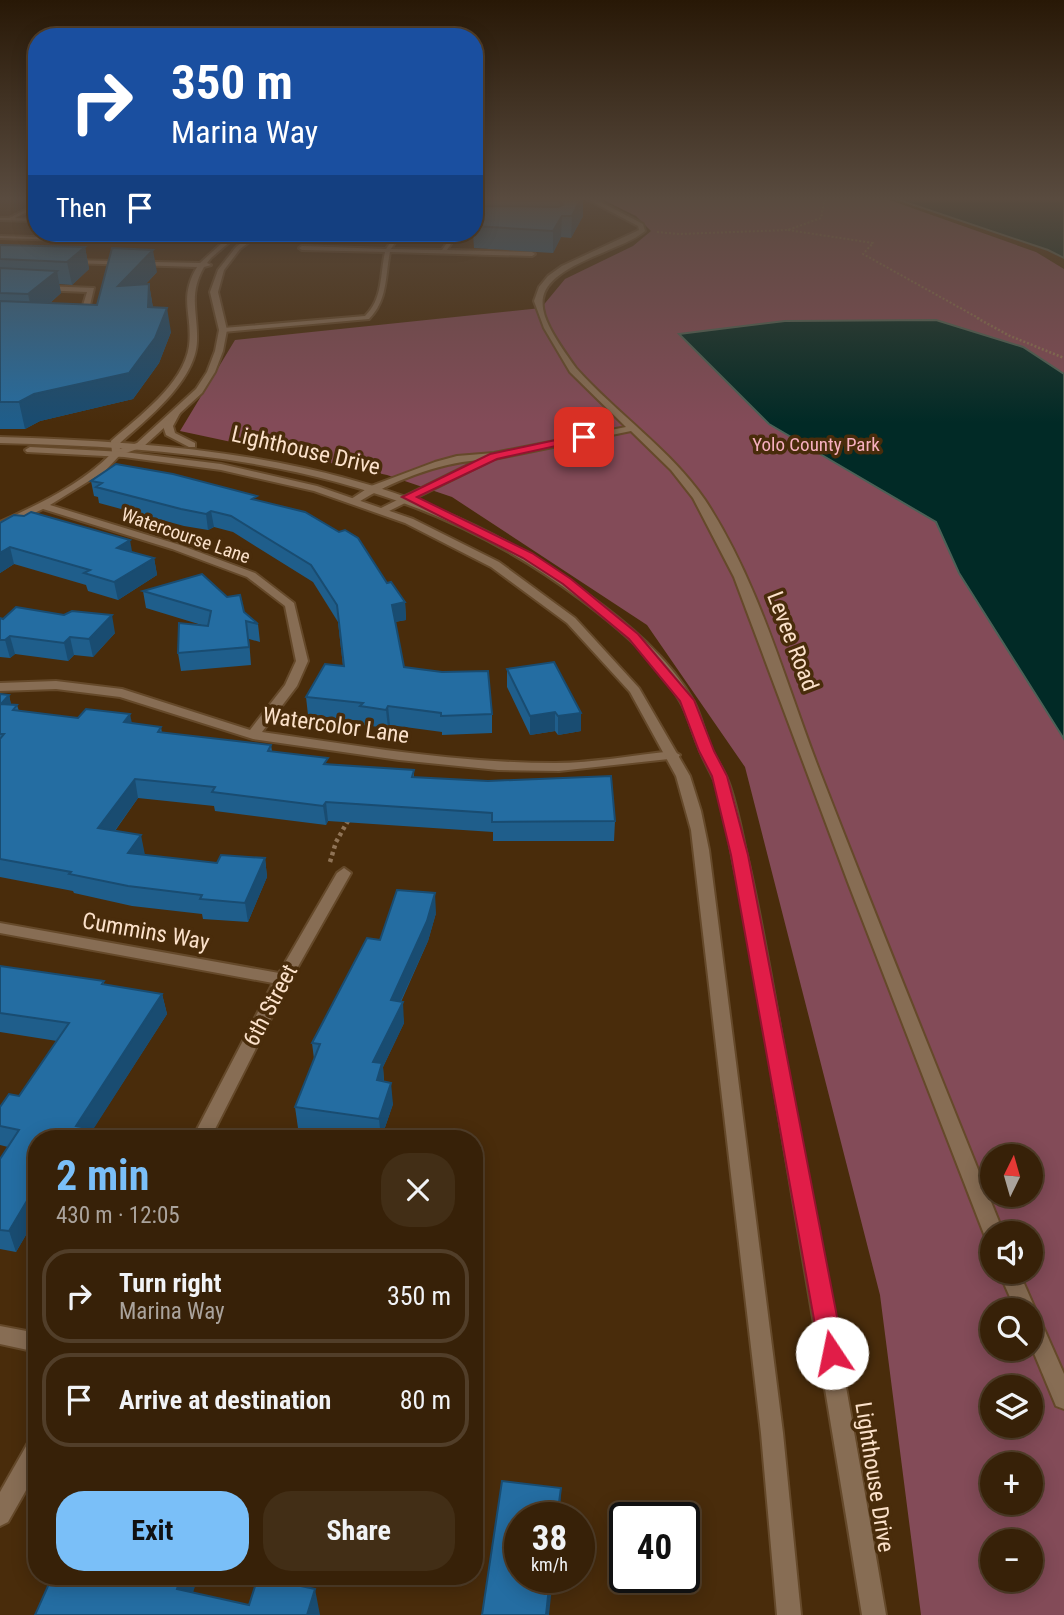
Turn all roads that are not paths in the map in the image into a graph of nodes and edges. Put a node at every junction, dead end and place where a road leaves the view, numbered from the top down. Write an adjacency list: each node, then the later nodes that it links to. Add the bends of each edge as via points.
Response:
1 (198, 272): 12 (street, via 189,293 191,352 182,372 166,396)
2 (221, 272): 7 (street, via 214,292)
3 (384, 272): 7 (lane, via 379,302 366,318)
4 (558, 272): 9 (street, Levee Road, via 539,290 537,304 556,347 588,390)
5 (39, 288): 6 (street, via 91,290 84,316)
6 (75, 324)
7 (222, 330): 8 (street, via 211,372)
8 (176, 414): 11 (street); 14 (street, via 168,426 171,435)
9 (633, 428): 15 (street); 29 (street, Levee Road, via 674,468 704,507 733,558)
10 (0, 440): 12 (street, Lighthouse Drive)
11 (140, 445): 12 (street); 14 (street, Lighthouse Drive)
12 (116, 448): 13 (street, Lighthouse Drive); 18 (street, Lighthouse Drive, via 270,477); 19 (street, via 102,469)
13 (0, 450)
14 (220, 454): 16 (street, Lighthouse Drive)
15 (494, 456): 16 (street, via 438,464); 17 (street)
16 (374, 488): 17 (street, Lighthouse Drive); 18 (street)
17 (408, 497): 20 (street); 37 (street, Lighthouse Drive, via 528,556 567,581 634,637 687,700 720,776 770,1015)
18 (353, 500): 20 (street, Lighthouse Drive)
19 (42, 506): 21 (street); 23 (street, Watercourse Lane, via 251,575 290,605 302,661 291,686)
20 (385, 510): 24 (street, Lighthouse Drive, via 450,539 530,586 585,632 626,677)
21 (0, 526)
22 (0, 687): 23 (street, Watercolor Lane, via 56,685 122,693)
23 (253, 735): 24 (street, Watercolor Lane, via 498,766 559,766)
24 (673, 755): 36 (street, Lighthouse Drive, via 684,779 705,880)
25 (344, 873): 27 (street, 6th Street)
26 (0, 928): 27 (street, Cummins Way)
27 (283, 979): 28 (street, 6th Street)
28 (206, 1130)
29 (989, 1221)
30 (0, 1335): 31 (street)
31 (28, 1341)
32 (1043, 1350): 33 (street)
33 (1064, 1399)
34 (28, 1464): 35 (street)
35 (0, 1514)
36 (789, 1615)
37 (874, 1615)

